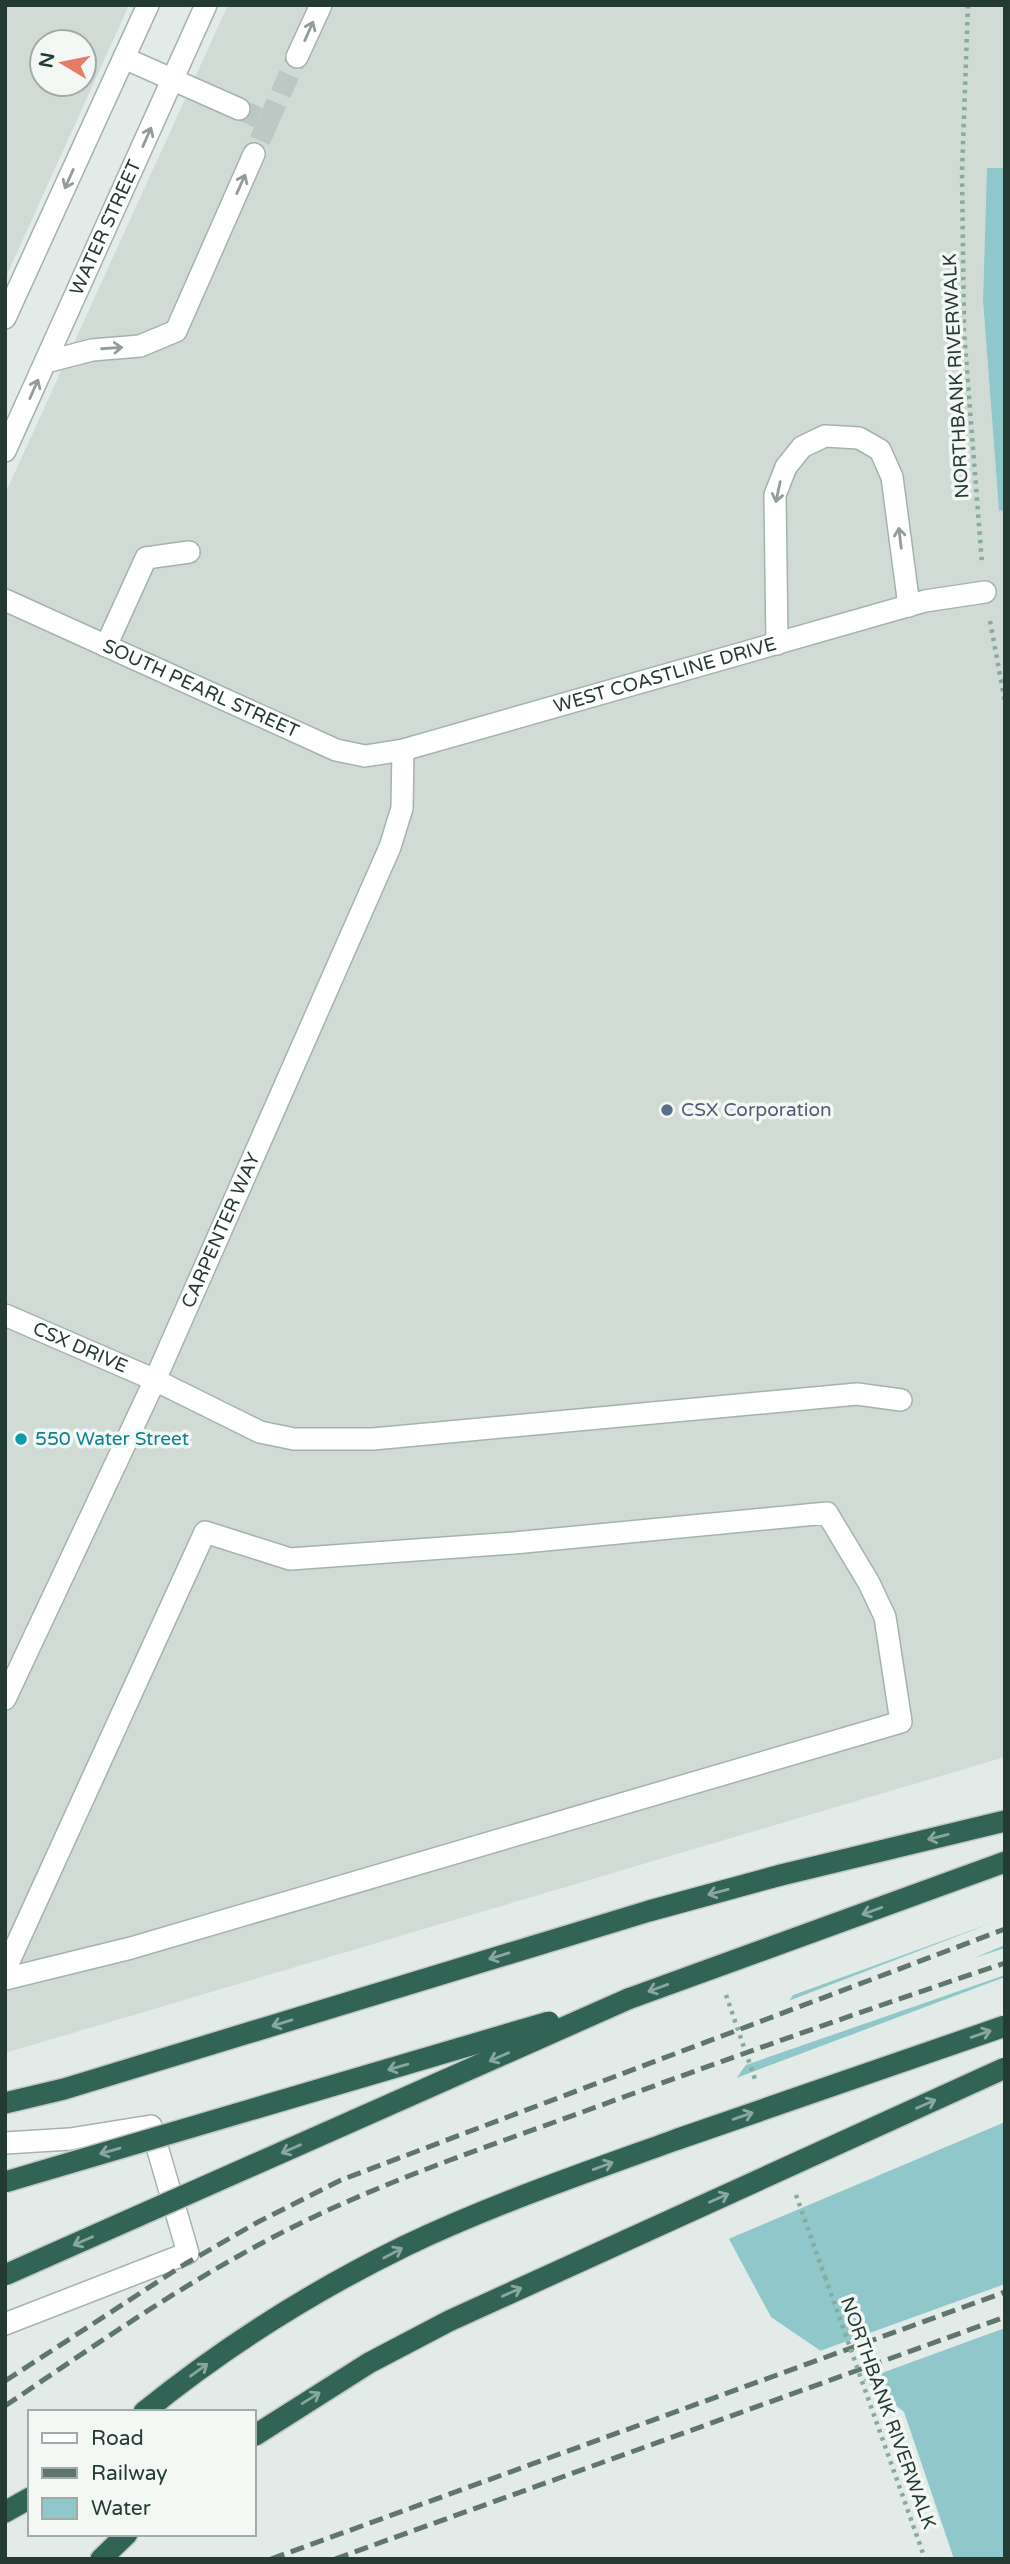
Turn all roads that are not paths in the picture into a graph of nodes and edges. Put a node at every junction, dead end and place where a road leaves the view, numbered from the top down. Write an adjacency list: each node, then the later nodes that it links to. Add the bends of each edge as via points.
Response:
1 (148, 5): 5 (street)
2 (206, 5): 6 (street, WATER STREET)
3 (321, 5): 4 (street, one-way to 3)
4 (298, 57)
5 (124, 58): 6 (street); 9 (street, one-way to 9)
6 (172, 80): 7 (street); 10 (street, WATER STREET, one-way to 6)
7 (239, 108)
8 (254, 154): 10 (street, one-way to 8, via 92,350 141,346 176,331)
9 (5, 318)
10 (46, 362): 11 (street, WATER STREET, one-way to 10)
11 (5, 451)
12 (189, 552): 17 (street, via 146,558)
13 (985, 592): 15 (street, WEST COASTLINE DRIVE)
14 (5, 600): 17 (street, SOUTH PEARL STREET)
15 (917, 604): 16 (street, WEST COASTLINE DRIVE); 16 (street, one-way to 16, via 892,477 880,450 859,438 825,436 802,447 786,467 775,495)
16 (777, 644): 18 (street, WEST COASTLINE DRIVE)
17 (106, 646): 18 (street, SOUTH PEARL STREET, via 335,750 365,756)
18 (403, 750): 20 (street, CARPENTER WAY, via 402,808 390,847)
19 (5, 1315): 20 (street, CSX DRIVE)
20 (155, 1380): 21 (street, CSX DRIVE, via 260,1432 294,1439 373,1439 857,1394); 22 (street, CARPENTER WAY)
21 (901, 1399)
22 (5, 1699)
23 (1005, 1821): 30 (highway, one-way to 30, via 649,1911)
24 (1005, 1862): 27 (highway, one-way to 27)
25 (5, 1969): 26 (street, via 205,1532 290,1559 827,1513 885,1616 901,1722 144,1944)
26 (5, 1979)
27 (628, 1999): 32 (highway, one-way to 32, bridge); 33 (highway, one-way to 33, bridge)
28 (1005, 2026): 35 (highway, one-way to 28, bridge, via 285,2312 405,2246 678,2138)
29 (1005, 2068): 36 (highway, one-way to 29, bridge, via 369,2363 449,2321)
30 (5, 2104)
31 (5, 2143): 34 (street, via 70,2140 151,2126 188,2253)
32 (5, 2182)
33 (5, 2276)
34 (5, 2324)
35 (147, 2410)
36 (256, 2434)
37 (28, 2499): 38 (highway)
38 (5, 2512)
39 (125, 2536): 40 (highway)
40 (101, 2559)

